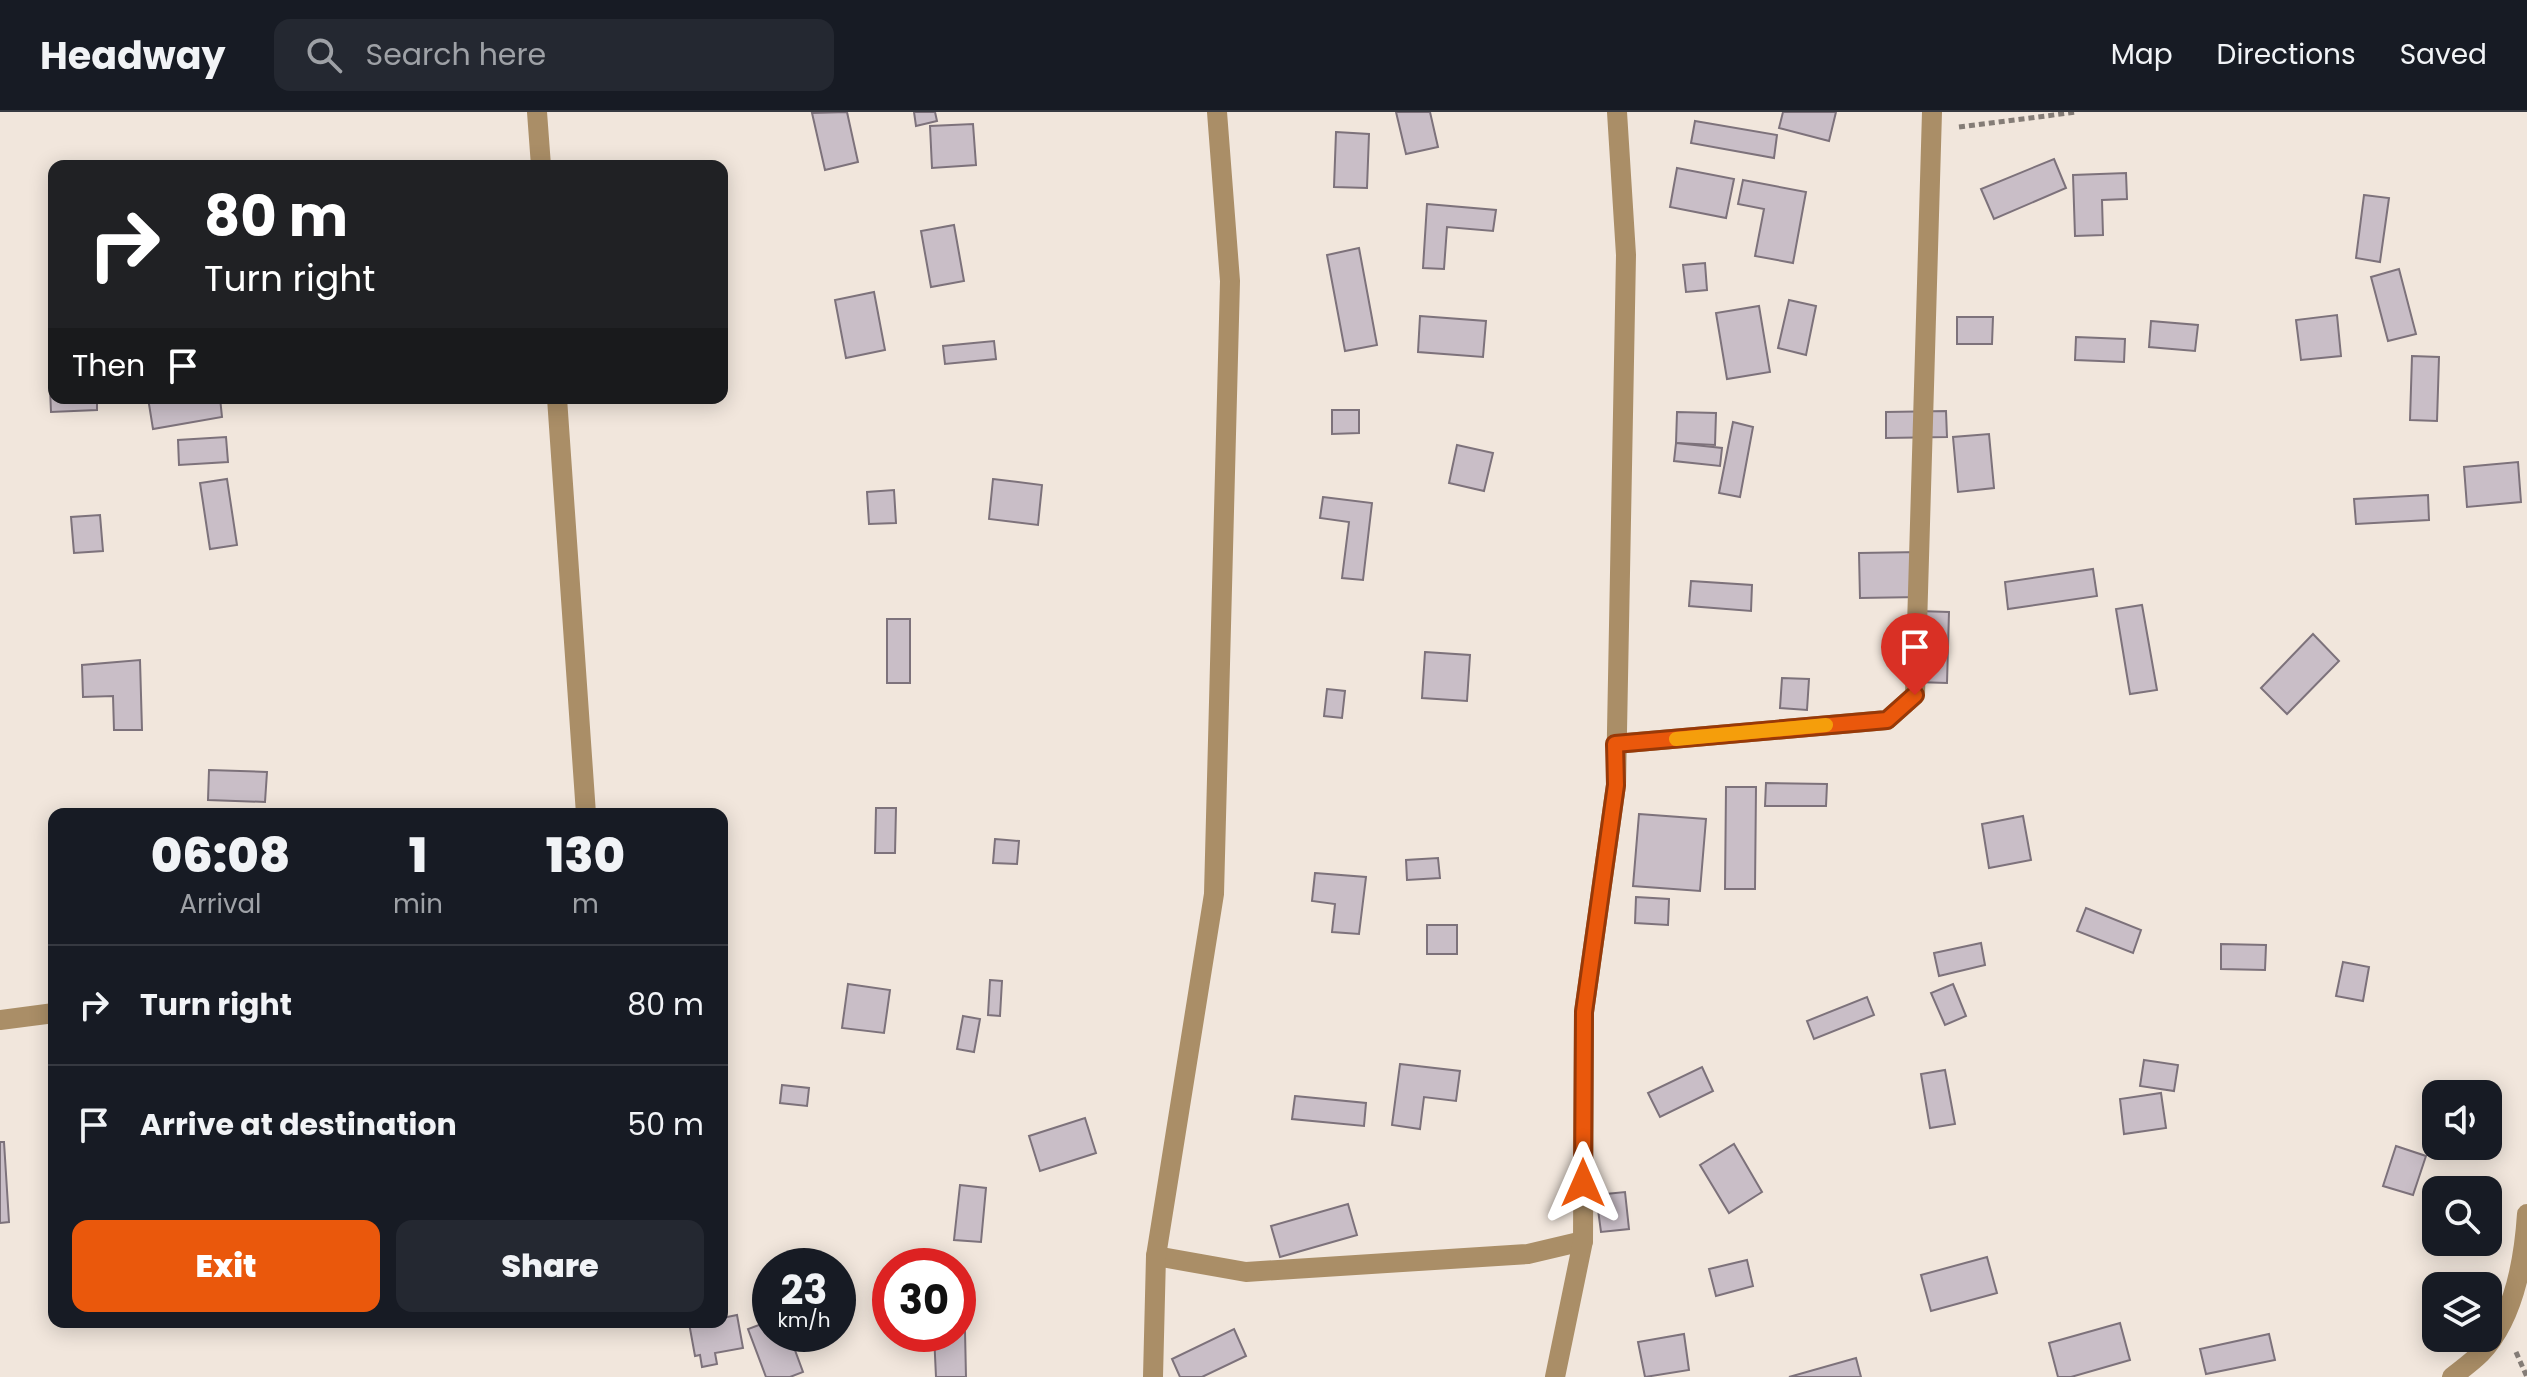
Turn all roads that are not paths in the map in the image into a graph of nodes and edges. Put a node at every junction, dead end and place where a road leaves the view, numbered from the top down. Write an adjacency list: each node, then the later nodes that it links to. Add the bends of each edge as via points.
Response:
1 (537, 112): 5 (street)
2 (1217, 112): 13 (street, via 1230,281 1214,894)
3 (1617, 112): 7 (street, via 1626,255)
4 (1933, 121): 7 (street, via 1915,695 1887,720)
5 (541, 160)
6 (557, 404): 8 (street)
7 (1615, 744): 12 (street, via 1616,785 1584,1012)
8 (586, 808)
9 (48, 1014): 10 (street)
10 (0, 1020)
11 (2527, 1214): 16 (street, via 2524,1257 2502,1321 2482,1352)
12 (1583, 1241): 13 (street, via 1528,1254 1246,1272); 15 (street)
13 (1156, 1256): 14 (street)
14 (1153, 1377)
15 (1555, 1377)
16 (2452, 1377)

